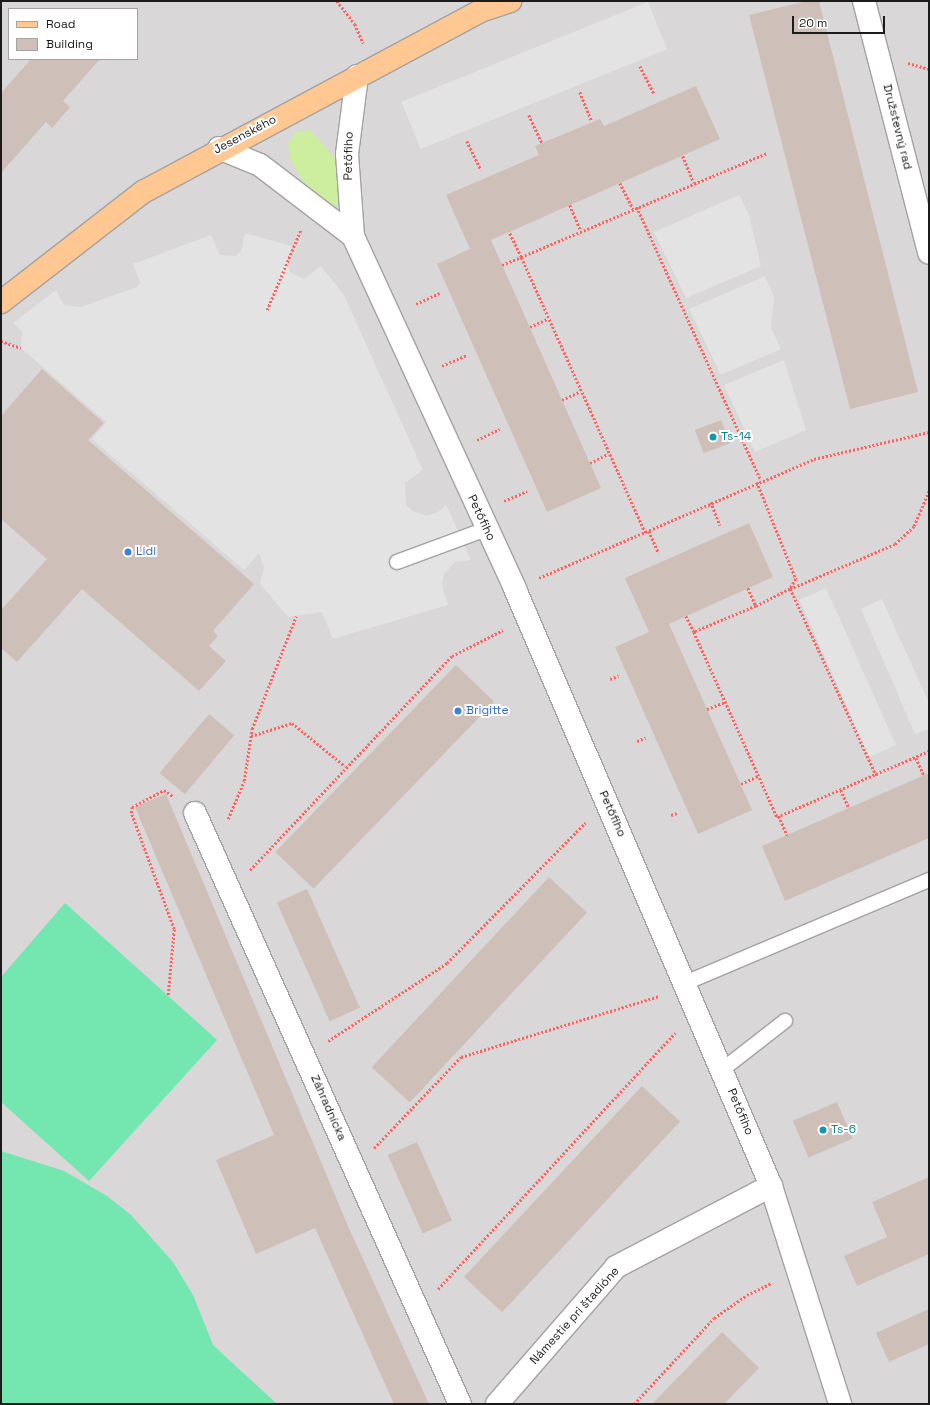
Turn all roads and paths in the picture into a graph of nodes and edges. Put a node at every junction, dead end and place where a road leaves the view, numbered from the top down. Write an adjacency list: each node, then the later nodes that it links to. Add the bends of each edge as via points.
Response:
1 (337, 1): 7 (path, via 355,24 363,45)
2 (510, 1): 7 (main road, Jesenského, via 480,11)
3 (864, 1): 27 (street, Družstevný rad)
4 (904, 62): 6 (path)
5 (640, 66): 9 (path)
6 (929, 69)
7 (357, 76): 14 (main road, Jesenského); 26 (street, Petőfiho, via 347,154)
8 (580, 92): 11 (path)
9 (654, 94)
10 (529, 114): 13 (path)
11 (592, 121)
12 (468, 141): 17 (path)
13 (542, 143)
14 (219, 148): 26 (street, Petőfiho, via 260,165); 31 (main road, Jesenského, via 143,192)
15 (767, 153): 18 (path)
16 (683, 156): 18 (path)
17 (481, 170)
18 (694, 182): 21 (path)
19 (620, 183): 22 (path)
20 (570, 205): 24 (path)
21 (637, 207): 22 (path); 47 (path)
22 (632, 209): 24 (path)
23 (303, 220): 33 (path)
24 (581, 231): 28 (path)
25 (509, 232): 28 (path)
26 (353, 236): 54 (street, Petőfiho)
27 (929, 253)
28 (521, 257): 29 (path); 34 (path)
29 (502, 265)
30 (440, 293): 32 (path)
31 (1, 302)
32 (416, 304)
33 (267, 310)
34 (546, 319): 35 (path); 40 (path)
35 (530, 327)
36 (1, 342): 37 (path)
37 (21, 348)
38 (467, 355): 39 (path)
39 (442, 366)
40 (579, 392): 41 (path); 45 (path)
41 (562, 400)
42 (500, 429): 44 (path)
43 (929, 432): 47 (path, via 814,459)
44 (475, 441)
45 (608, 454): 46 (path); 56 (path)
46 (590, 463)
47 (761, 480): 48 (path)
48 (757, 482): 52 (path); 61 (path, via 796,579)
49 (929, 490): 61 (path, via 914,526 900,540)
50 (527, 491): 51 (path)
51 (502, 502)
52 (711, 502): 53 (path); 55 (path)
53 (720, 525)
54 (486, 530): 58 (lane); 92 (street, Petőfiho)
55 (649, 531): 56 (path); 57 (path)
56 (645, 533): 59 (path)
57 (659, 553)
58 (397, 562)
59 (558, 570)
60 (748, 588): 62 (path)
61 (790, 589): 62 (path); 79 (path)
62 (756, 606): 66 (path)
63 (296, 616): 71 (path)
64 (686, 616): 66 (path)
65 (503, 630): 76 (path, via 452,656)
66 (694, 632): 69 (path)
67 (618, 676): 68 (path)
68 (610, 679)
69 (725, 702): 70 (path); 78 (path)
70 (707, 709)
71 (251, 736): 76 (path, via 292,722); 89 (path, via 244,781)
72 (645, 738): 73 (path)
73 (637, 740)
74 (929, 752): 75 (path)
75 (916, 758): 77 (path); 79 (path)
76 (346, 766): 91 (path)
77 (924, 775)
78 (758, 776): 80 (path); 86 (path)
79 (876, 776): 81 (path)
80 (741, 784)
81 (841, 790): 82 (path); 86 (path)
82 (849, 808)
83 (195, 813): 89 (street, Záhradnícka); 93 (path, via 164,790 132,807 174,929)
84 (678, 813): 85 (path)
85 (671, 815)
86 (779, 816): 88 (path)
87 (587, 821): 97 (path, via 447,963)
88 (787, 835)
89 (214, 853): 91 (street, Záhradnícka)
90 (929, 880): 92 (lane)
91 (231, 890): 97 (street, Záhradnícka)
92 (685, 983): 98 (street, Petőfiho)
93 (168, 995)
94 (664, 995): 99 (path, via 461,1057)
95 (786, 1021): 98 (lane)
96 (679, 1028): 102 (path)
97 (305, 1057): 99 (street, Záhradnícka)
98 (722, 1070): 100 (street, Petőfiho)
99 (355, 1169): 102 (street, Záhradnícka)
100 (771, 1186): 104 (street, Námestie pri štadióne, via 616,1267); 106 (street, Petőfiho)
101 (772, 1283): 105 (path, via 747,1295 714,1318)
102 (416, 1313): 103 (street, Záhradnícka)
103 (460, 1404)
104 (497, 1404)
105 (634, 1404)
106 (840, 1404)

